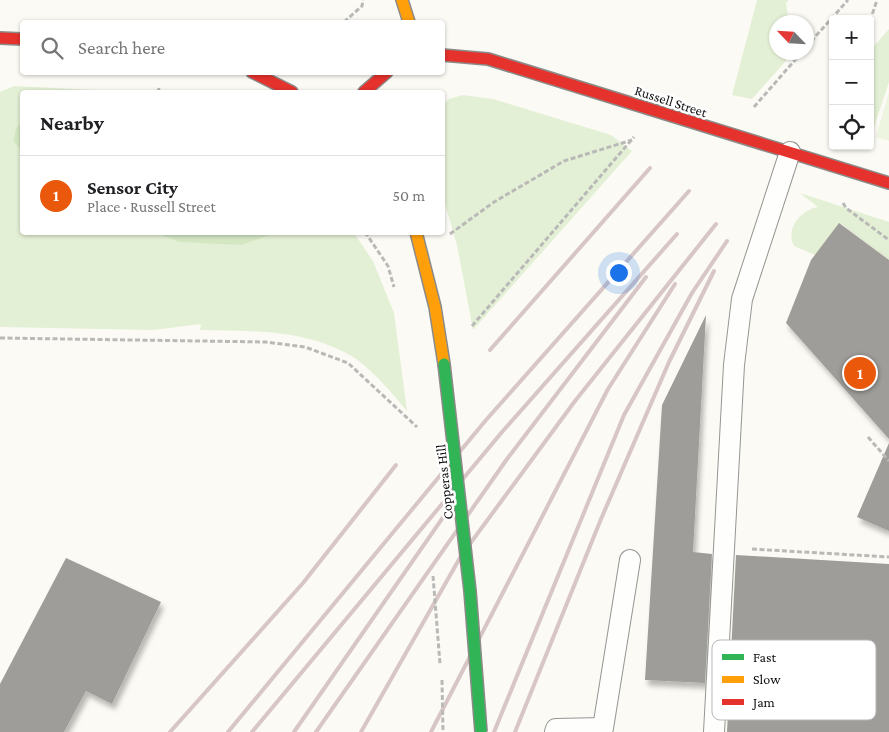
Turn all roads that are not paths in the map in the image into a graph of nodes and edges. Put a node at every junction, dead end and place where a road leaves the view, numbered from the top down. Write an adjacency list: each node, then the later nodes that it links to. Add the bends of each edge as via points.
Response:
1 (402, 0): 2 (street)
2 (408, 20)
3 (0, 38): 4 (street)
4 (20, 39)
5 (445, 55): 10 (street, Russell Street, via 488,59)
6 (258, 75): 8 (street)
7 (384, 75): 9 (street)
8 (288, 90)
9 (366, 90)
10 (790, 152): 11 (street, Russell Street); 14 (lane, via 742,299 734,366)
11 (889, 183)
12 (417, 235): 15 (street, Copperas Hill, bridge, via 435,307 444,361 470,591)
13 (630, 560): 16 (lane, via 603,728 556,729)
14 (719, 640)
15 (481, 732)
16 (555, 732)

